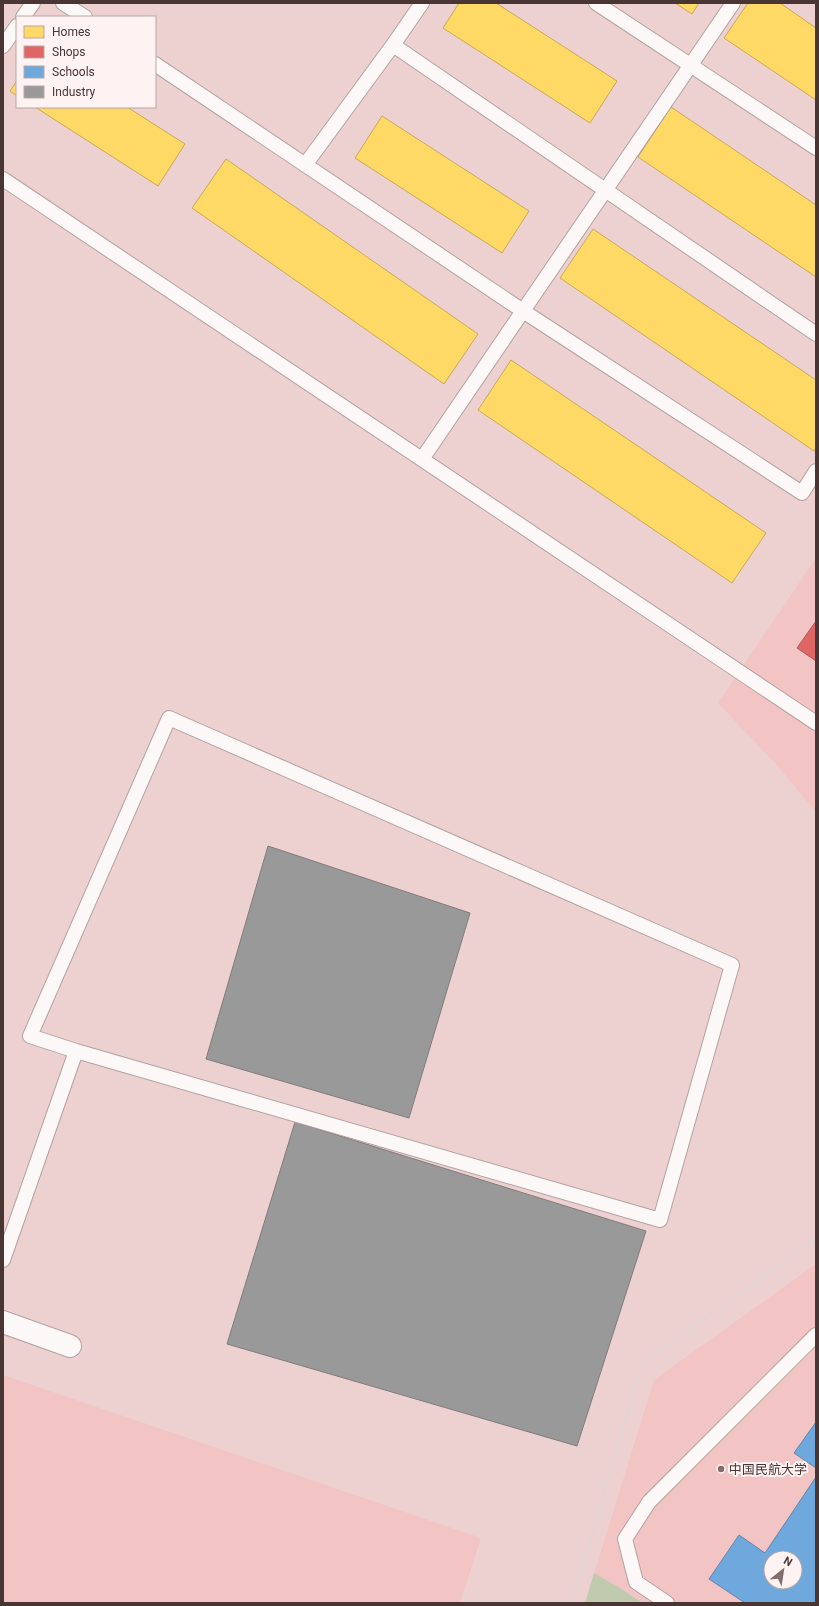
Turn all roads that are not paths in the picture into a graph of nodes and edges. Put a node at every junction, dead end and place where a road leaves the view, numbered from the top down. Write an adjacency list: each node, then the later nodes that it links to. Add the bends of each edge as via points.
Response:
1 (33, 3): 6 (lane)
2 (64, 3): 7 (lane)
3 (422, 3): 9 (lane)
4 (596, 3): 12 (lane)
5 (733, 3): 12 (lane)
6 (24, 16)
7 (84, 16)
8 (16, 27): 10 (lane)
9 (393, 45): 14 (lane); 16 (lane)
10 (3, 46)
11 (156, 65): 14 (lane)
12 (690, 65): 13 (lane); 16 (lane)
13 (816, 148)
14 (305, 165): 17 (lane)
15 (3, 179): 19 (lane)
16 (606, 190): 17 (lane); 18 (lane)
17 (523, 311): 19 (lane); 20 (lane, via 802,493)
18 (816, 334)
19 (422, 459): 21 (lane)
20 (816, 471)
21 (816, 723)
22 (76, 1051): 22 (lane, via 660,1220 732,965 169,718 30,1036); 23 (lane)
23 (3, 1260)
24 (3, 1322): 26 (street)
25 (816, 1334): 27 (lane, via 649,1502 625,1539 636,1582)
26 (70, 1346)
27 (667, 1603)

